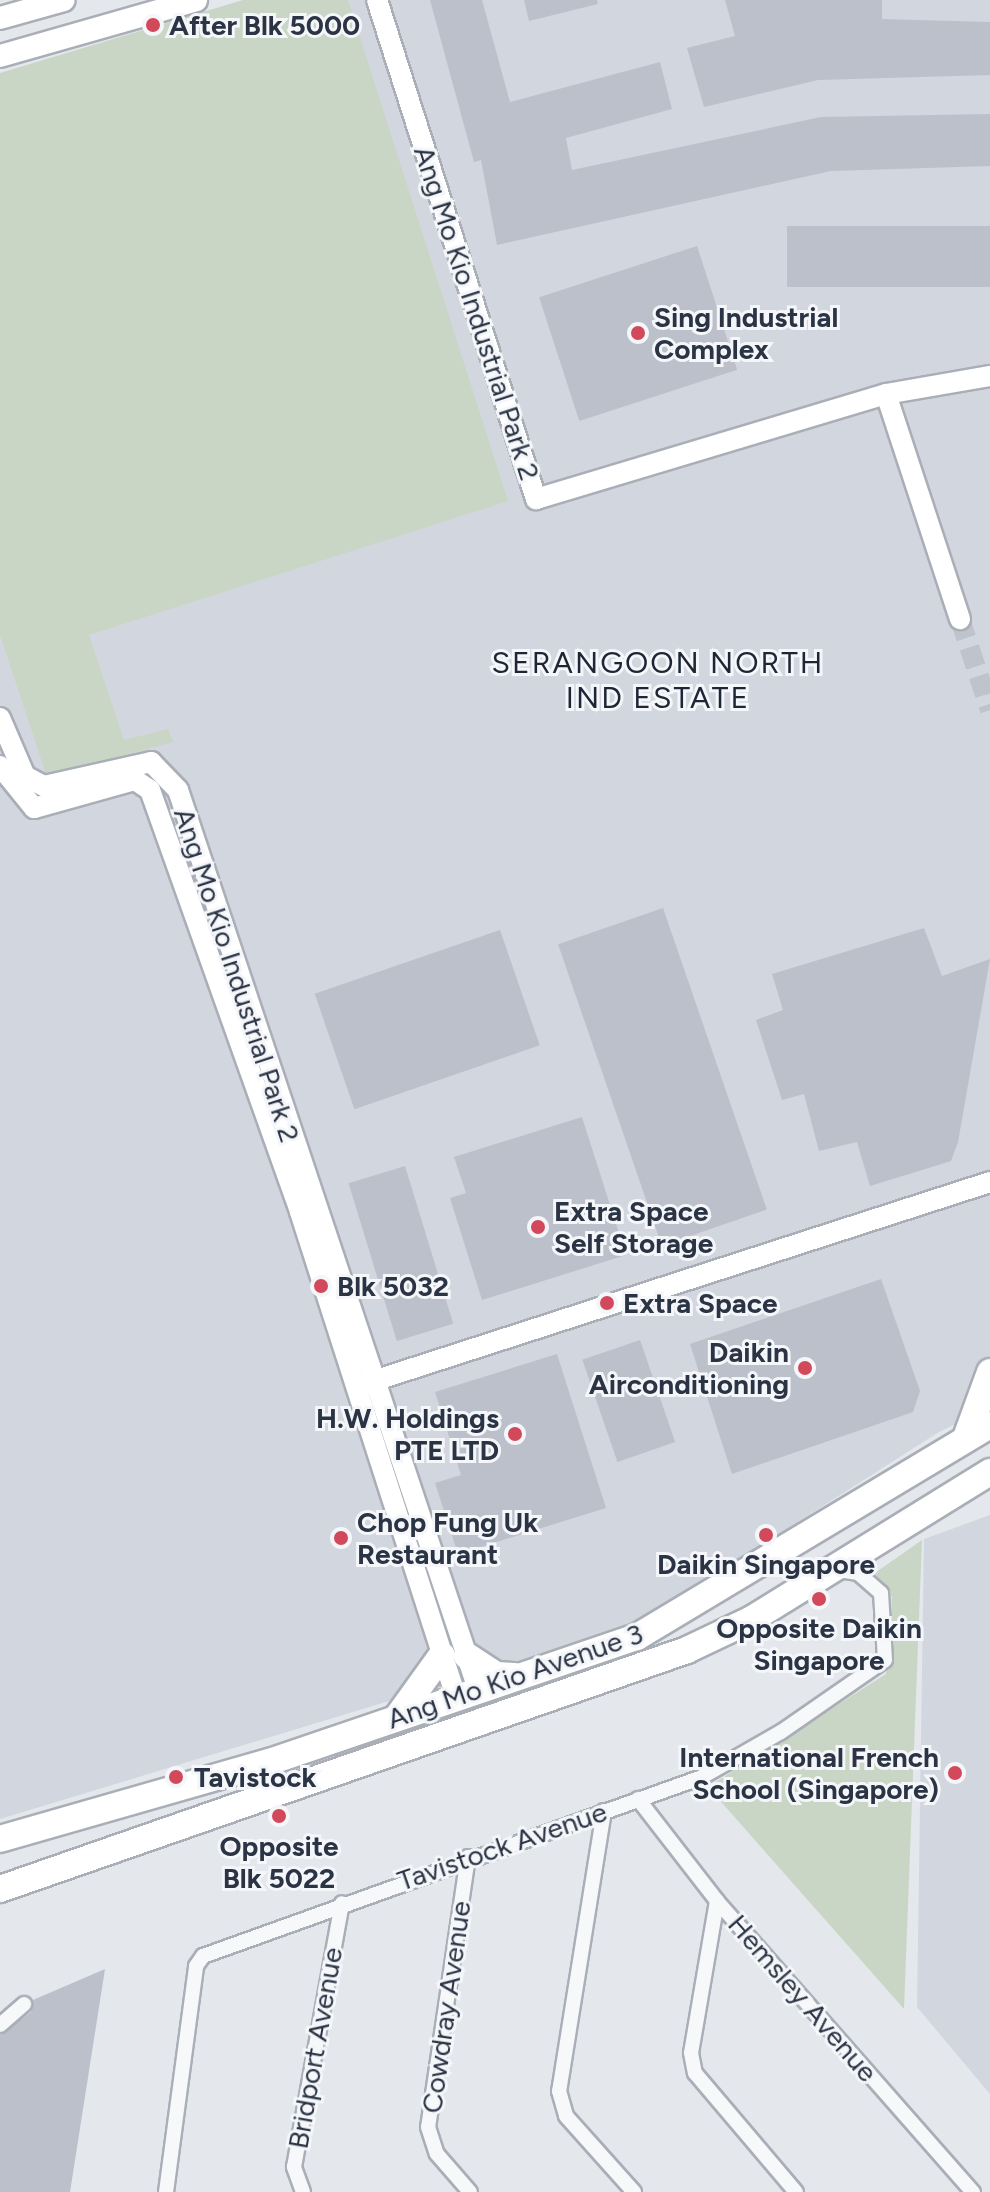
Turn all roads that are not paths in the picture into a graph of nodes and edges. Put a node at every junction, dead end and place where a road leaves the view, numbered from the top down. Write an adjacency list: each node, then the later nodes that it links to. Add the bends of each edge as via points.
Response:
1 (64, 0): 4 (main road)
2 (196, 0): 5 (main road)
3 (377, 0): 7 (street, Ang Mo Kio Industrial Park 2, via 536,499)
4 (0, 18)
5 (0, 56)
6 (990, 376): 7 (street, Ang Mo Kio Industrial Park 2)
7 (886, 394): 8 (street)
8 (960, 619)
9 (0, 718): 13 (street, Ang Mo Kio Industrial Park 2, via 25,776 44,786 133,761 151,762 178,790)
10 (0, 766): 13 (street, Ang Mo Kio Industrial Park 2, via 34,808 135,780 150,790)
11 (990, 1182): 13 (street)
12 (990, 1372): 14 (highway)
13 (365, 1384): 18 (street, Ang Mo Kio Industrial Park 2)
14 (979, 1430): 17 (highway, Ang Mo Kio Avenue 3)
15 (990, 1472): 16 (highway, Ang Mo Kio Avenue 3)
16 (830, 1569): 19 (highway, Ang Mo Kio Avenue 3, via 752,1619); 23 (street, Tavistock Avenue, via 858,1573 881,1593 885,1660 875,1674 702,1777)
17 (659, 1626): 19 (highway, via 653,1648); 20 (highway, Ang Mo Kio Avenue 3)
18 (455, 1656): 20 (highway, via 496,1675); 21 (street, Ang Mo Kio Industrial Park 2); 22 (highway)
19 (672, 1656): 27 (highway, Ang Mo Kio Avenue 3)
20 (516, 1676): 21 (highway, Ang Mo Kio Avenue 3)
21 (467, 1693): 22 (highway, Ang Mo Kio Avenue 3)
22 (398, 1716): 25 (highway, Ang Mo Kio Avenue 3, via 269,1762)
23 (638, 1799): 24 (street, Tavistock Avenue); 28 (street, Hemsley Avenue)
24 (604, 1811): 26 (street, Tavistock Avenue); 35 (street, via 559,2091 566,2116)
25 (0, 1839)
26 (468, 1857): 29 (street, Tavistock Avenue); 34 (street, Cowdray Avenue, via 428,2127 437,2154)
27 (0, 1889)
28 (717, 1901): 36 (street, via 691,2053 695,2073); 37 (street, Hemsley Avenue)
29 (342, 1903): 32 (street, Tavistock Avenue, via 215,1949 196,1966); 33 (street, Bridport Avenue, via 294,2167)
30 (24, 2004): 31 (street)
31 (0, 2025)
32 (166, 2192)
33 (303, 2192)
34 (470, 2192)
35 (634, 2192)
36 (796, 2192)
37 (973, 2192)

